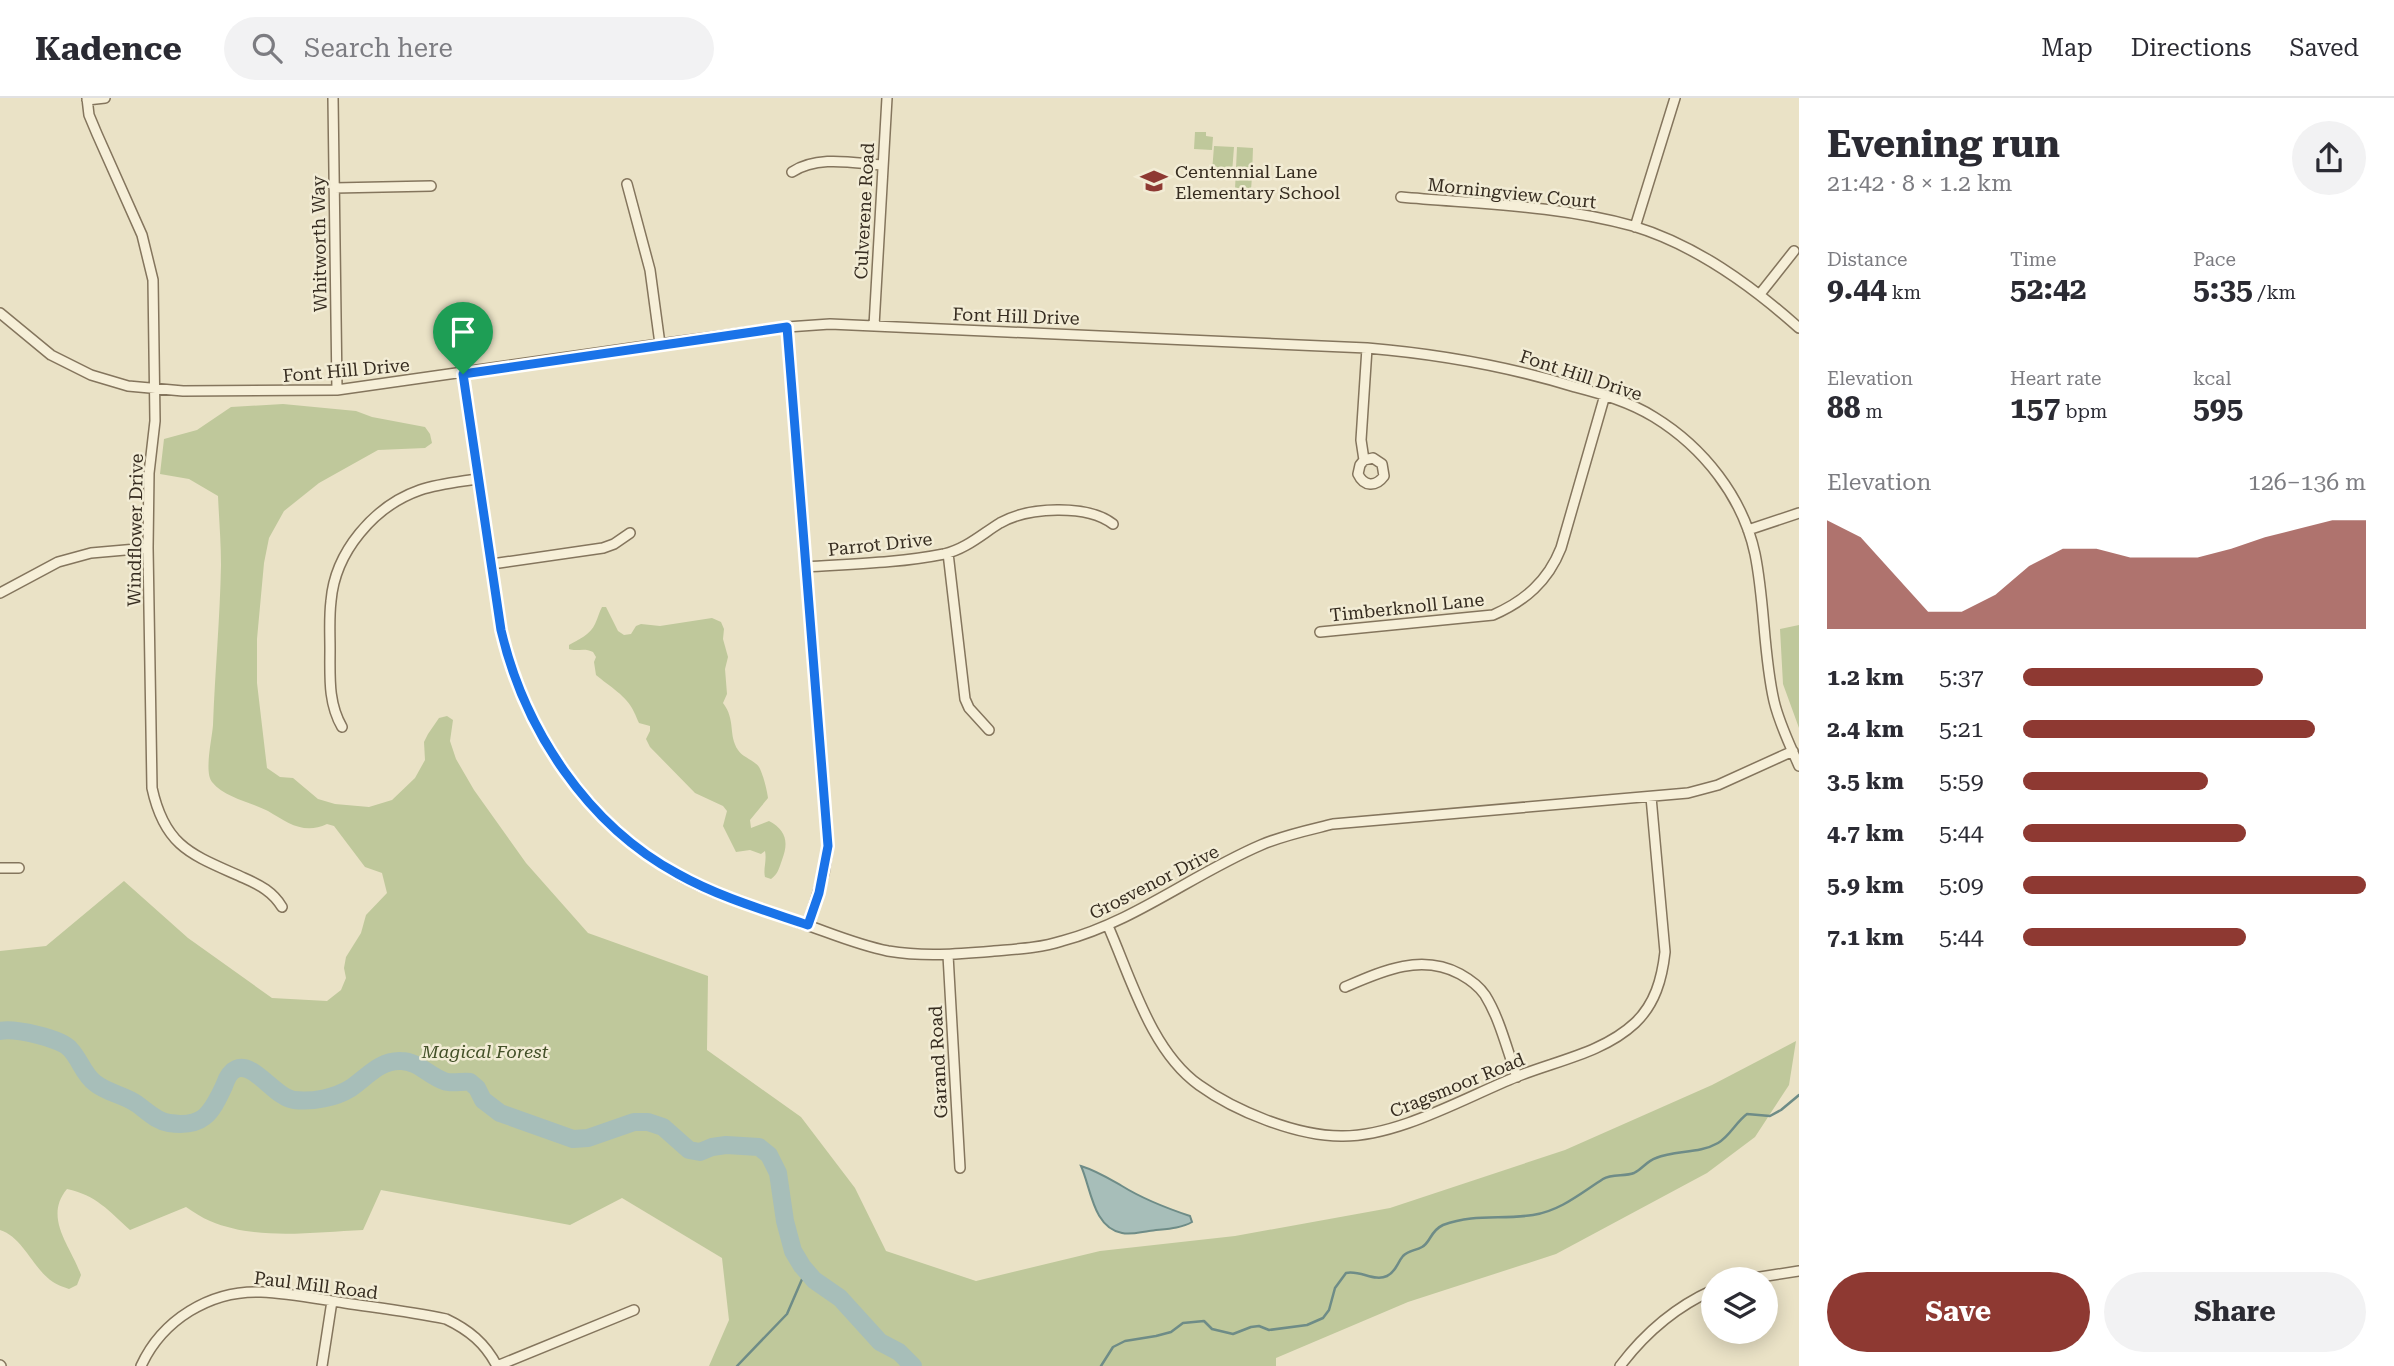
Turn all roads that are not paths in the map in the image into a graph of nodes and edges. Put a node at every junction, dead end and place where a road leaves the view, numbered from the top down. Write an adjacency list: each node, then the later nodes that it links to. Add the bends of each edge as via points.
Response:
1 (104, 98): 5 (street)
2 (333, 98): 10 (street, Whitworth Way)
3 (887, 98): 6 (street, Culverene Road)
4 (1675, 98): 12 (street)
5 (87, 99): 22 (street, Windflower Drive, via 89,115 150,259)
6 (882, 165): 7 (street, via 822,161); 16 (street, Culverene Road)
7 (793, 172)
8 (627, 184): 19 (street, via 650,270)
9 (431, 186): 10 (street)
10 (334, 188): 23 (street, Whitworth Way)
11 (1401, 197): 12 (street, Morningview Court, via 1567,212)
12 (1635, 227): 14 (street, Morningview Court, via 1693,252)
13 (1794, 251): 14 (street)
14 (1760, 294): 18 (street, Morningview Court)
15 (0, 313): 22 (street, Font Hill Drive, via 70,365 128,386)
16 (874, 326): 17 (street, Font Hill Drive); 20 (street, Font Hill Drive)
17 (787, 327): 19 (street, Font Hill Drive); 34 (street)
18 (1799, 328)
19 (660, 344): 21 (street, Font Hill Drive)
20 (1367, 348): 24 (street, Font Hill Drive, via 1493,365); 25 (street, via 1361,440)
21 (463, 374): 23 (street, Font Hill Drive); 26 (street, Grosvenor Drive)
22 (155, 389): 23 (street, Font Hill Drive); 31 (street, Windflower Drive)
23 (337, 390)
24 (1605, 395): 29 (street, Font Hill Drive, via 1652,415 1691,445 1723,483); 36 (street, Timberknoll Lane, via 1561,548 1533,591 1493,615)
25 (1364, 460)
26 (477, 479): 33 (street, Grosvenor Drive); 37 (street, via 418,491 388,506 345,556 331,599 330,621 331,693)
27 (1799, 513): 29 (street)
28 (1113, 524): 32 (street, Parrot Drive, via 1083,511 1024,513)
29 (1748, 530): 39 (street, Font Hill Drive, via 1774,703)
30 (630, 533): 33 (street, via 603,548)
31 (148, 548): 35 (street, via 65,560); 44 (street, Windflower Drive, via 152,788 161,819 181,846 257,883)
32 (948, 553): 34 (street, Parrot Drive); 38 (street, via 965,699)
33 (492, 564): 45 (street, Grosvenor Drive, via 501,630 519,689 550,748 591,803 619,831 676,873)
34 (806, 567): 45 (street, via 828,846)
35 (0, 593)
36 (1320, 632)
37 (342, 727)
38 (989, 730)
39 (1793, 751): 40 (street, Font Hill Drive); 41 (street, Grosvenor Drive, via 1718,785)
40 (1799, 765)
41 (1651, 797): 46 (street, Grosvenor Drive, via 1323,826 1260,845); 49 (street, Cragsmoor Road, via 1665,952 1657,990 1648,1008 1621,1035)
42 (0, 868): 43 (street)
43 (19, 868)
44 (282, 907)
45 (808, 925): 47 (street, Grosvenor Drive, via 886,950)
46 (1108, 926): 47 (street, Grosvenor Drive, via 1033,947); 49 (street, Cragsmoor Road, via 1151,1025 1181,1070 1218,1097 1284,1125 1342,1136 1374,1133)
47 (948, 955): 50 (street, Garand Road)
48 (1345, 987): 49 (street, via 1415,964 1451,969 1483,992)
49 (1517, 1077)
50 (960, 1168)
51 (1799, 1271): 52 (street)
52 (1778, 1274)
53 (1701, 1296): 59 (street, via 1658,1324)
54 (331, 1301): 56 (street, Paul Mill Road, via 261,1292 223,1296 173,1322); 57 (street); 58 (street, Paul Mill Road, via 446,1319 471,1332)
55 (634, 1310): 58 (street)
56 (141, 1366)
57 (322, 1366)
58 (497, 1366)
59 (1620, 1366)

